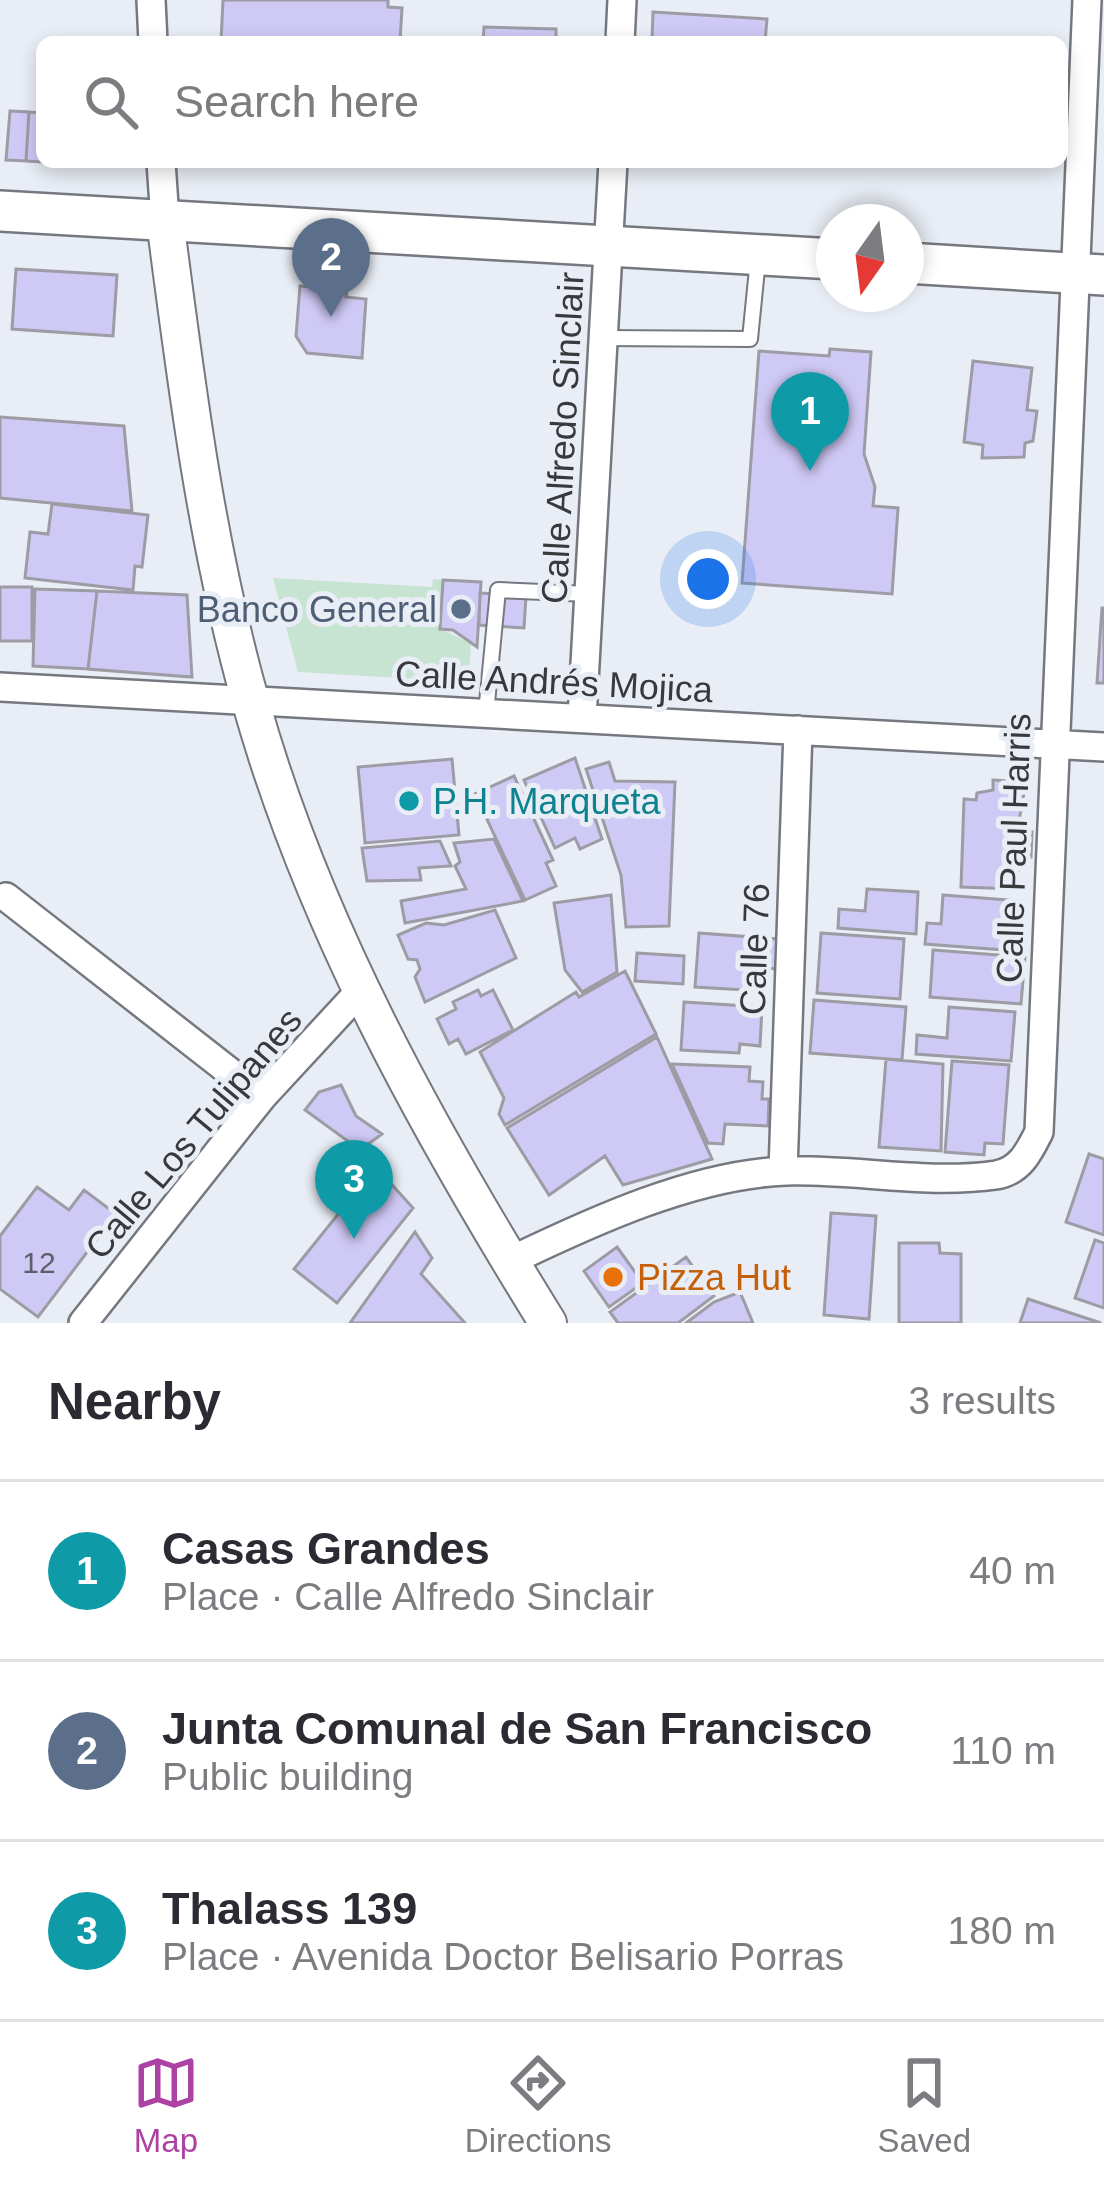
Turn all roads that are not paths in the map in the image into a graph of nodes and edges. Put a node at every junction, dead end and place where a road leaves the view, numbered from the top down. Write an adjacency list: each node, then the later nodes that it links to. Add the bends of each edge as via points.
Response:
1 (151, 0): 4 (street)
2 (622, 0): 5 (street)
3 (1087, 0): 14 (street, Calle Paul Harris)
4 (153, 36)
5 (620, 36)
6 (161, 168): 9 (street)
7 (613, 168): 10 (street, Calle Alfredo Sinclair)
8 (0, 211): 9 (main road)
9 (165, 220): 10 (main road); 18 (street, via 196,464)
10 (609, 245): 11 (main road); 15 (street, Calle Alfredo Sinclair)
11 (758, 254): 12 (main road); 15 (lane, via 750,339)
12 (816, 258)
13 (924, 264): 14 (main road)
14 (1089, 274): 22 (street, Calle Paul Harris)
15 (604, 338): 16 (street, Calle Alfredo Sinclair)
16 (589, 594): 19 (lane, via 498,590); 20 (street, Calle Alfredo Sinclair)
17 (0, 688): 18 (street, Calle Andrés Mojica)
18 (250, 702): 19 (street, Calle Andrés Mojica); 25 (street)
19 (486, 713): 20 (street, Calle Andrés Mojica)
20 (582, 718): 21 (street, Calle Andrés Mojica)
21 (797, 730): 22 (street, Calle Andrés Mojica); 27 (street, Calle 76)
22 (1052, 744): 23 (street, Calle Andrés Mojica); 27 (street, Calle Paul Harris, via 1039,1132 1025,1161 1001,1174 902,1179)
23 (1104, 747)
24 (6, 897): 26 (street)
25 (359, 991): 26 (street, Calle Los Tulipanes); 28 (street)
26 (262, 1097): 29 (street, Calle Los Tulipanes)
27 (783, 1171): 28 (street, Calle Paul Harris, via 662,1196)
28 (510, 1262): 30 (street)
29 (83, 1323)
30 (548, 1323)

